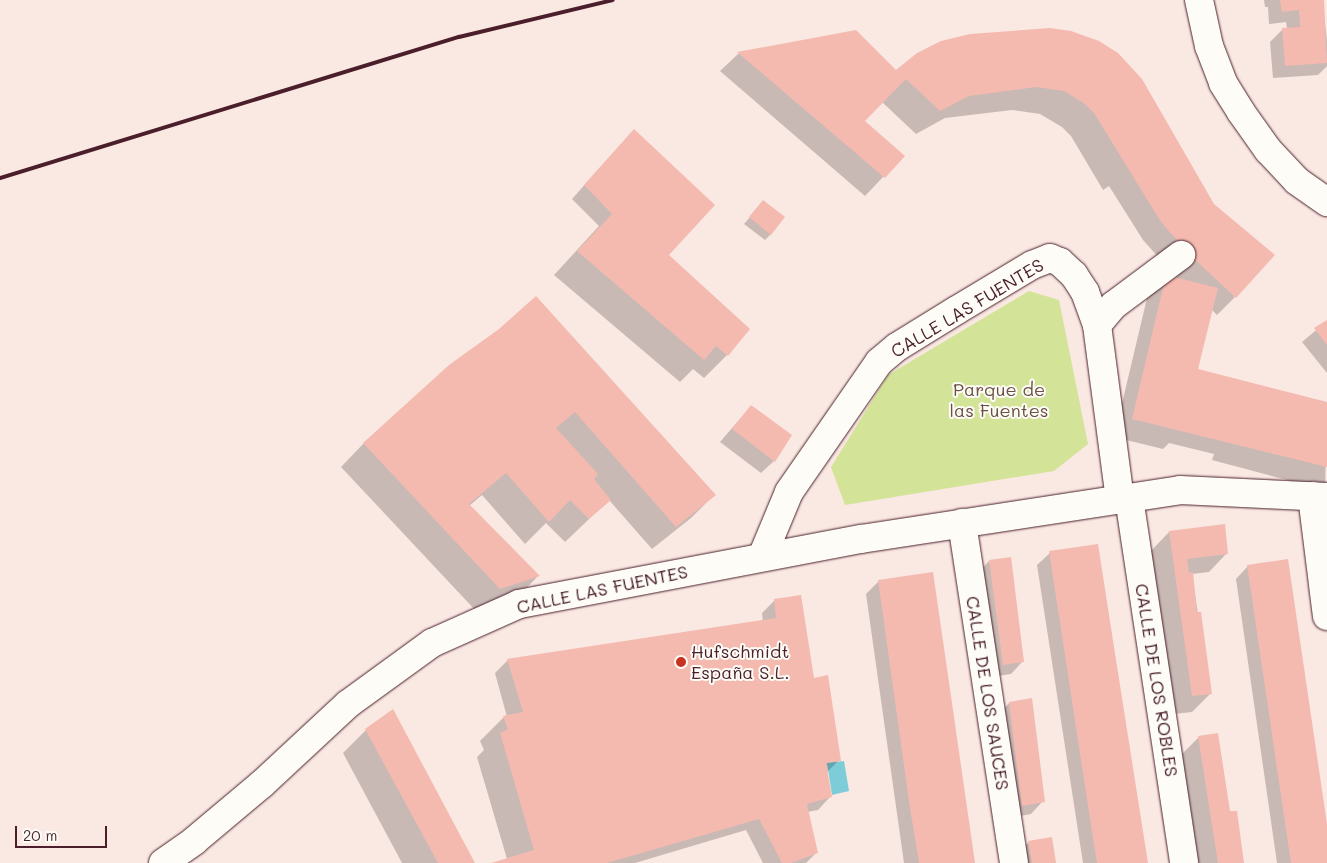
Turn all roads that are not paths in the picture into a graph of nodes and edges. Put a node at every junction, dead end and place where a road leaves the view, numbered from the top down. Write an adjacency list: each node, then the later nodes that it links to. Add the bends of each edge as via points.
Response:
1 (1199, 0): 2 (street, via 1209,46 1223,83 1241,112 1268,150 1297,181)
2 (1327, 202)
3 (1181, 255): 4 (street, via 1114,306)
4 (1097, 325): 6 (street, CALLE LAS FUENTES); 8 (street, CALLE LAS FUENTES, via 1085,292 1074,275 1060,262 1050,258 1032,265 897,347 879,362 789,492)
5 (1320, 496): 6 (street, CALLE LAS FUENTES, via 1180,490); 9 (street)
6 (1125, 499): 7 (street, CALLE LAS FUENTES); 12 (street, CALLE DE LOS ROBLES)
7 (962, 523): 8 (street, CALLE LAS FUENTES); 11 (street, CALLE DE LOS SAUCES)
8 (762, 557): 10 (street, CALLE LAS FUENTES, via 519,604 432,643 348,704 262,784)
9 (1327, 616)
10 (164, 863)
11 (1014, 863)
12 (1184, 863)

